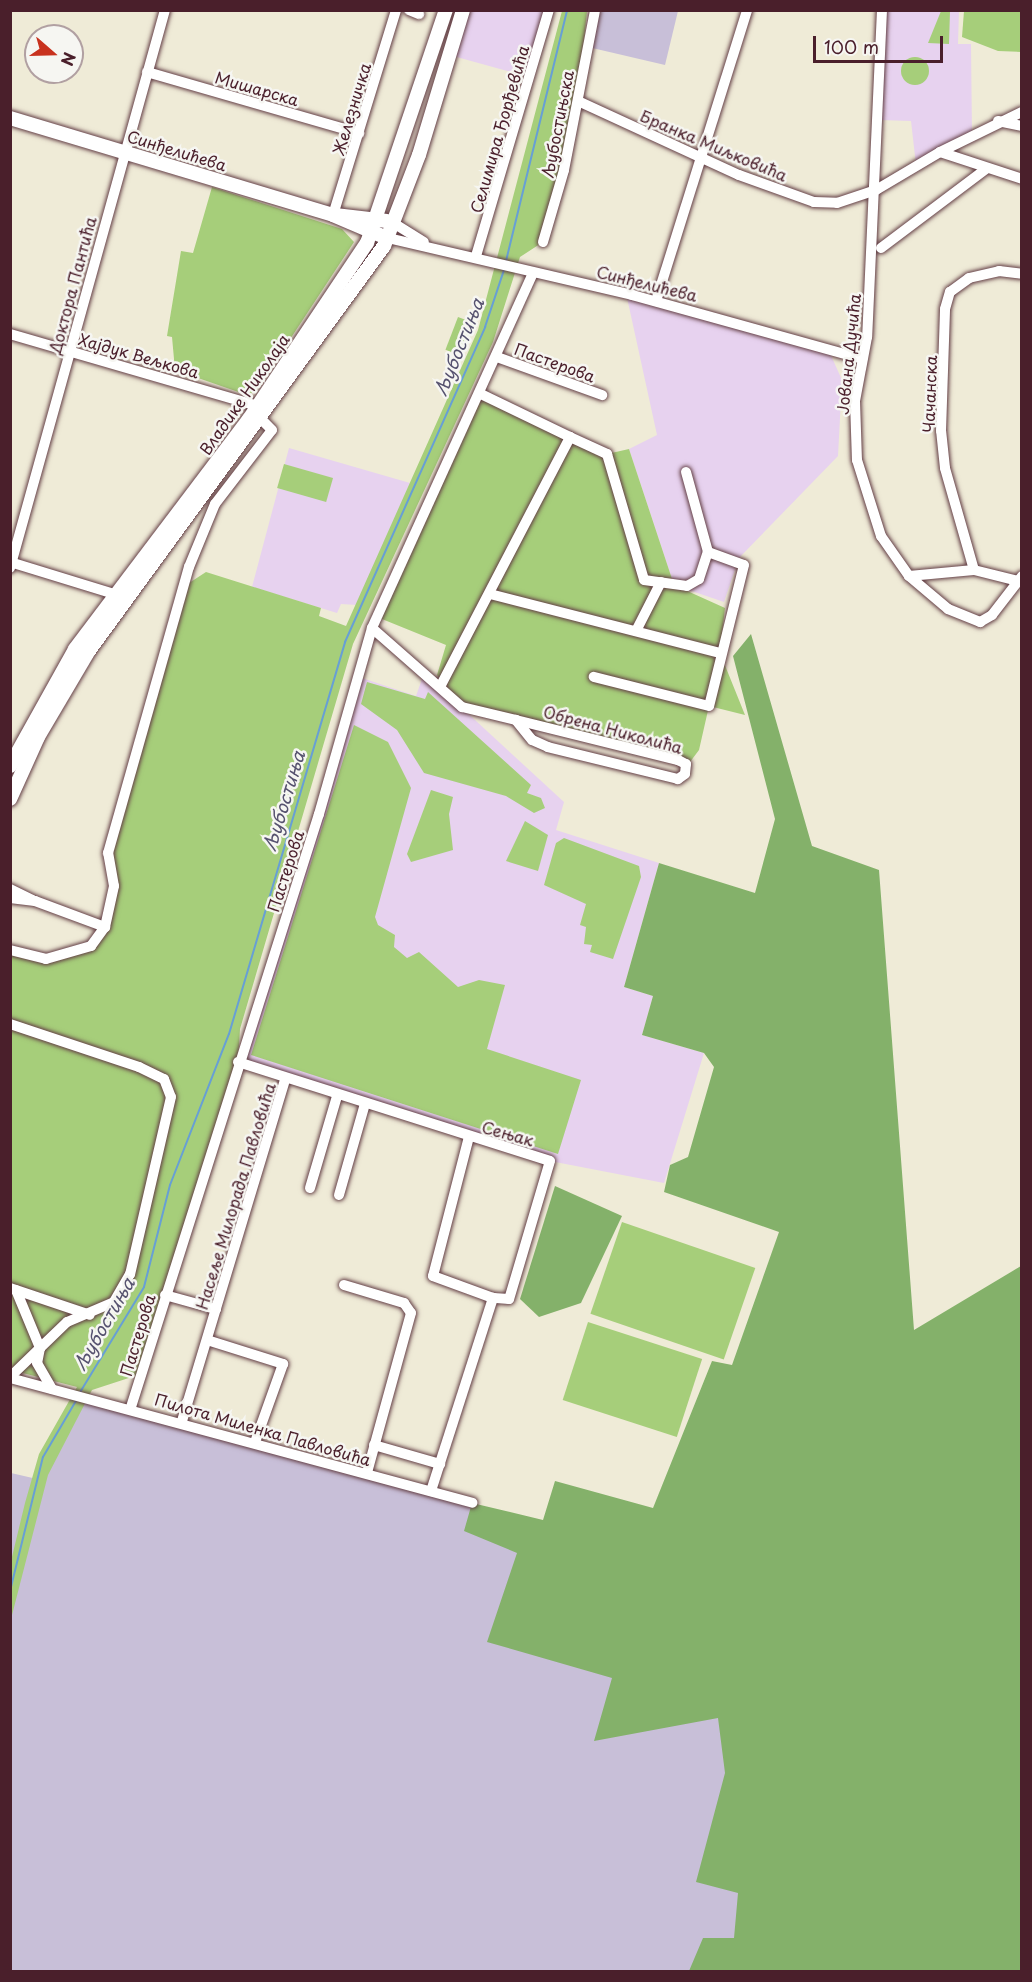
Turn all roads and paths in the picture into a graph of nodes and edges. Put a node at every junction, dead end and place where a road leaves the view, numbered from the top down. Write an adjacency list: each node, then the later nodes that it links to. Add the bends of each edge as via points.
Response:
1 (165, 10): 9 (street, Доктора Пантића)
2 (396, 10): 15 (street, Железничка)
3 (446, 10): 23 (main road, Владике Николаја)
4 (463, 10): 24 (main road, Владике Николаја)
5 (549, 10): 30 (street, Селимира Ђорђевића)
6 (595, 10): 10 (street, Љубостињска)
7 (747, 10): 18 (street)
8 (882, 10): 21 (street, Јована Дучића)
9 (147, 72): 15 (street, Мишарска); 16 (street, Доктора Пантића)
10 (578, 101): 18 (street, Бранка Миљковића); 28 (street, Љубостињска)
11 (1022, 112): 13 (street, Бранка Миљковића)
12 (10, 118): 16 (main road, Синђелићева)
13 (997, 121): 14 (street); 17 (street, Бранка Миљковића)
14 (1022, 126)
15 (359, 133): 22 (street, Железничка)
16 (125, 151): 22 (main road, Синђелићева); 35 (street, Доктора Пантића)
17 (940, 152): 19 (street); 21 (street, Бранка Миљковића)
18 (703, 158): 21 (street, Бранка Миљковића, via 814,202 837,203); 33 (street)
19 (987, 168): 20 (street); 29 (street)
20 (1022, 179)
21 (876, 190): 37 (street, Јована Дучића)
22 (333, 215): 23 (main road, Синђелићева); 25 (main road, Синђелићева)
23 (379, 219): 24 (main road, Синђелићева); 25 (main road, Владике Николаја)
24 (395, 224): 26 (main road, Владике Николаја); 27 (street, Синђелићева)
25 (372, 232): 26 (main road, Синђелићева); 40 (main road, Владике Николаја)
26 (388, 237): 27 (street, Синђелићева); 40 (main road, Владике Николаја)
27 (424, 242): 30 (street, Синђелићева)
28 (543, 242)
29 (881, 248)
30 (476, 256): 31 (street, Синђелићева)
31 (533, 273): 33 (street, Синђелићева); 36 (street, Пастерова)
32 (1022, 274): 45 (street, Чачанска, via 999,271 969,278 950,292 945,309 945,468)
33 (656, 301): 37 (street, Синђелићева)
34 (10, 334): 35 (street, Хајдук Вељкова)
35 (70, 350): 40 (street, Хајдук Вељкова); 44 (street, Доктора Пантића)
36 (497, 357): 38 (street, Пастерова); 39 (street, Пастерова)
37 (862, 359): 46 (street, Јована Дучића, via 855,401 857,460 872,519)
38 (480, 394): 41 (street); 51 (street, Пастерова)
39 (602, 395)
40 (264, 419): 49 (main road, Владике Николаја); 58 (main road, Владике Николаја, via 88,652 42,728); 62 (street, via 202,527 108,853 114,886)
41 (570, 437): 48 (street, via 607,454 644,580); 50 (street)
42 (686, 472): 43 (street)
43 (708, 552): 48 (street, via 699,579 687,586); 53 (street, via 744,565)
44 (11, 564): 49 (street)
45 (974, 570): 46 (street); 47 (street)
46 (909, 576): 47 (street, Јована Дучића, via 969,621 992,615)
47 (1020, 579)
48 (661, 582): 52 (street)
49 (114, 594): 57 (main road, Владике Николаја, via 58,676)
50 (490, 594): 52 (street); 55 (street)
51 (372, 628): 55 (street, Обрена Николића); 65 (street, Пастерова, via 319,814)
52 (636, 631): 53 (street)
53 (720, 653): 54 (street, via 709,706)
54 (594, 677)
55 (440, 687): 56 (street, Обрена Николића, via 462,707)
56 (516, 720): 56 (street, Обрена Николића, via 684,762 685,774 678,779 548,747 532,740)
57 (10, 766)
58 (10, 799)
59 (10, 888): 61 (street)
60 (10, 898): 61 (street)
61 (36, 901): 62 (street)
62 (105, 927): 63 (street, via 92,946 46,959)
63 (10, 950)
64 (10, 1023): 77 (street, via 139,1067 164,1079 171,1097 130,1274 114,1302)
65 (238, 1062): 66 (street); 74 (street, Пастерова)
66 (285, 1079): 67 (street, Насеље Милорада Павловића); 76 (street, Насеље Милорада Павловића)
67 (337, 1095): 68 (street, Насеље Милорада Павловића); 70 (street)
68 (365, 1104): 69 (street, Насеље Милорада Павловића); 71 (street)
69 (469, 1137): 75 (street, Сењак, via 432,1273); 75 (street, Сењак, via 550,1161 515,1290 509,1299)
70 (310, 1188)
71 (339, 1195)
72 (344, 1285): 85 (street, via 404,1303 411,1313)
73 (13, 1289): 77 (street); 79 (street)
74 (165, 1295): 76 (street); 82 (street, Пастерова)
75 (493, 1298): 86 (street)
76 (216, 1309): 78 (street, Насеље Милорада Павловића)
77 (90, 1315): 79 (street, via 67,1322)
78 (207, 1340): 83 (street, Насеље Милорада Павловића); 84 (street, via 283,1364)
79 (40, 1348): 80 (street); 81 (street, via 37,1363)
80 (10, 1378): 81 (street, Пилота Миленка Павловића)
81 (52, 1389): 82 (street, Пилота Миленка Павловића)
82 (131, 1407): 83 (street, Пилота Миленка Павловића)
83 (182, 1421): 84 (street, Пилота Миленка Павловића)
84 (255, 1442): 87 (street, Пилота Миленка Павловића)
85 (374, 1445): 86 (street); 87 (street)
86 (440, 1464): 88 (street)
87 (367, 1473): 88 (street, Пилота Миленка Павловића)
88 (431, 1491): 89 (street, Пилота Миленка Павловића)
89 (472, 1503)

